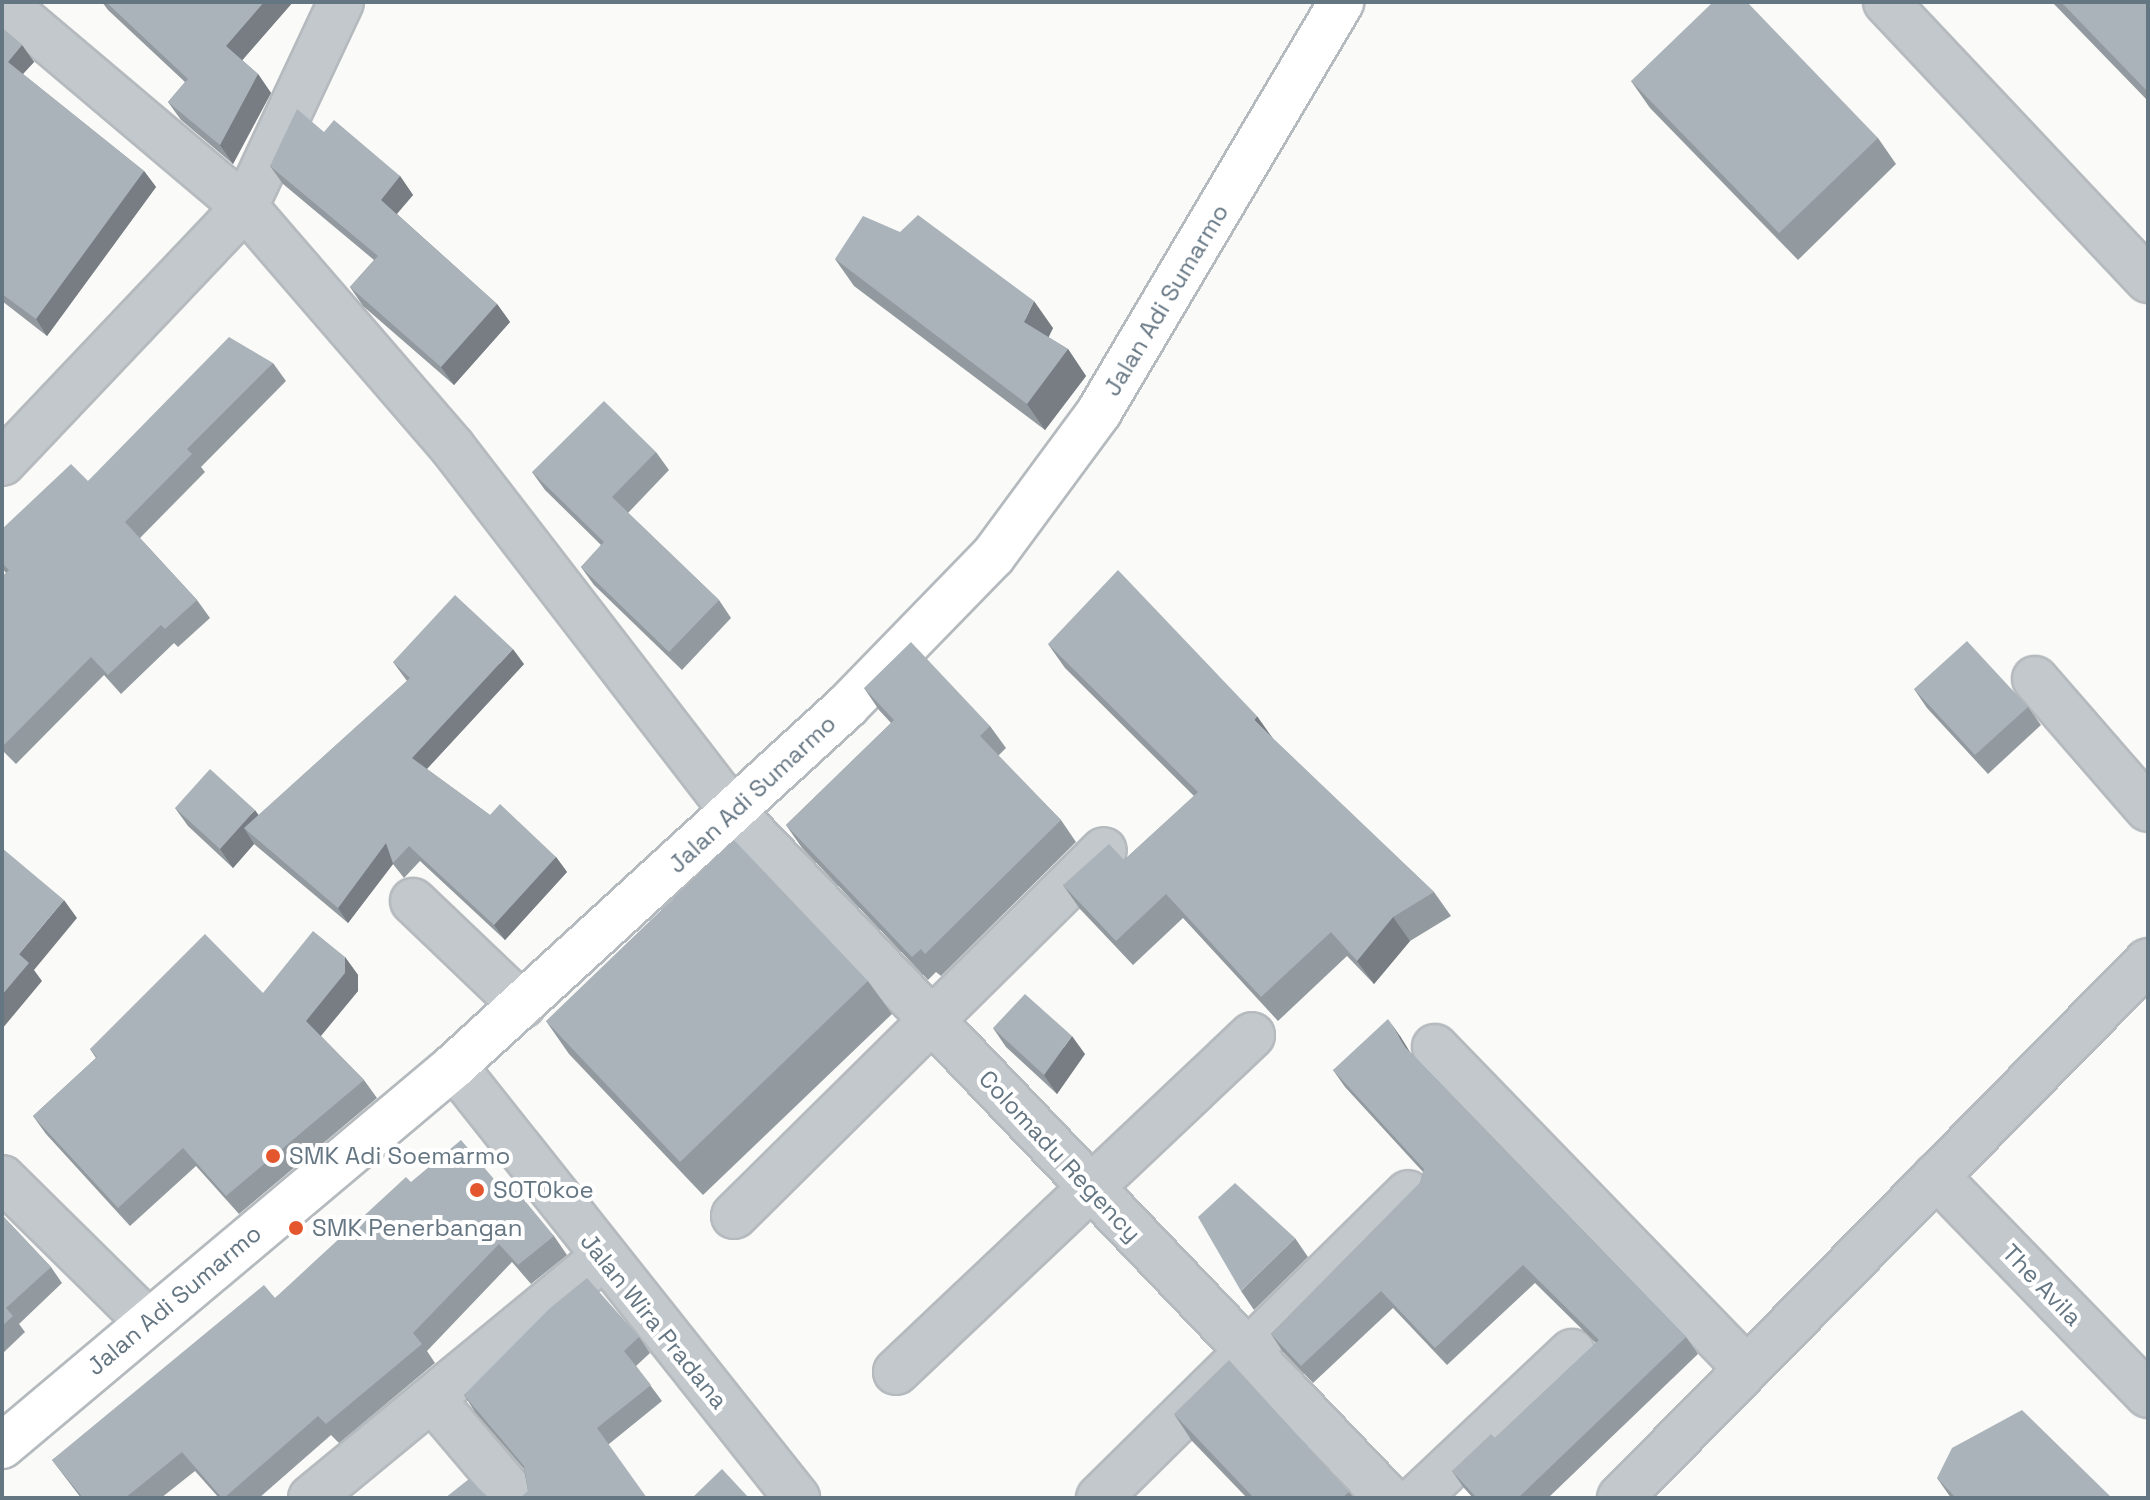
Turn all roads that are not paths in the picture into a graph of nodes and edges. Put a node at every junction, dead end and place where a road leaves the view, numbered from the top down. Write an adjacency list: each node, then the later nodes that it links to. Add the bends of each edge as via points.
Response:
1 (2, 2): 5 (street, Colomadu Regency)
2 (341, 2): 5 (street)
3 (1341, 2): 10 (main road, Jalan Adi Sumarmo, via 1099,412 1043,493 993,556 847,706)
4 (1886, 2): 6 (street)
5 (245, 207): 7 (street); 10 (street, Colomadu Regency, via 453,448)
6 (2148, 280)
7 (2, 463)
8 (2035, 679): 9 (street)
9 (2148, 809)
10 (733, 812): 14 (main road, Jalan Adi Sumarmo); 15 (street, Colomadu Regency)
11 (1104, 850): 15 (street)
12 (413, 901): 14 (street)
13 (2148, 961): 19 (street)
14 (522, 1005): 18 (main road, Jalan Adi Sumarmo)
15 (934, 1022): 21 (street, Colomadu Regency); 23 (street)
16 (1252, 1035): 21 (street)
17 (1435, 1047): 28 (street)
18 (454, 1066): 24 (street, Jalan Wira Pradana); 25 (main road, Jalan Adi Sumarmo)
19 (1936, 1176): 28 (street); 30 (street, The Avila)
20 (2, 1178): 25 (street)
21 (1089, 1187): 27 (street, Colomadu Regency); 29 (street)
22 (1408, 1193): 27 (street)
23 (734, 1216)
24 (602, 1258): 31 (street); 36 (street, Jalan Wira Pradana)
25 (147, 1321): 32 (main road, Jalan Adi Sumarmo)
26 (1572, 1352): 39 (street)
27 (1248, 1353): 37 (street); 38 (street, Colomadu Regency)
28 (1747, 1369): 33 (street)
29 (896, 1372)
30 (2148, 1395)
31 (432, 1399): 34 (street); 35 (street)
32 (2, 1446)
33 (1646, 1489)
34 (311, 1498)
35 (516, 1498)
36 (797, 1498)
37 (1099, 1498)
38 (1388, 1498)
39 (1417, 1498)

